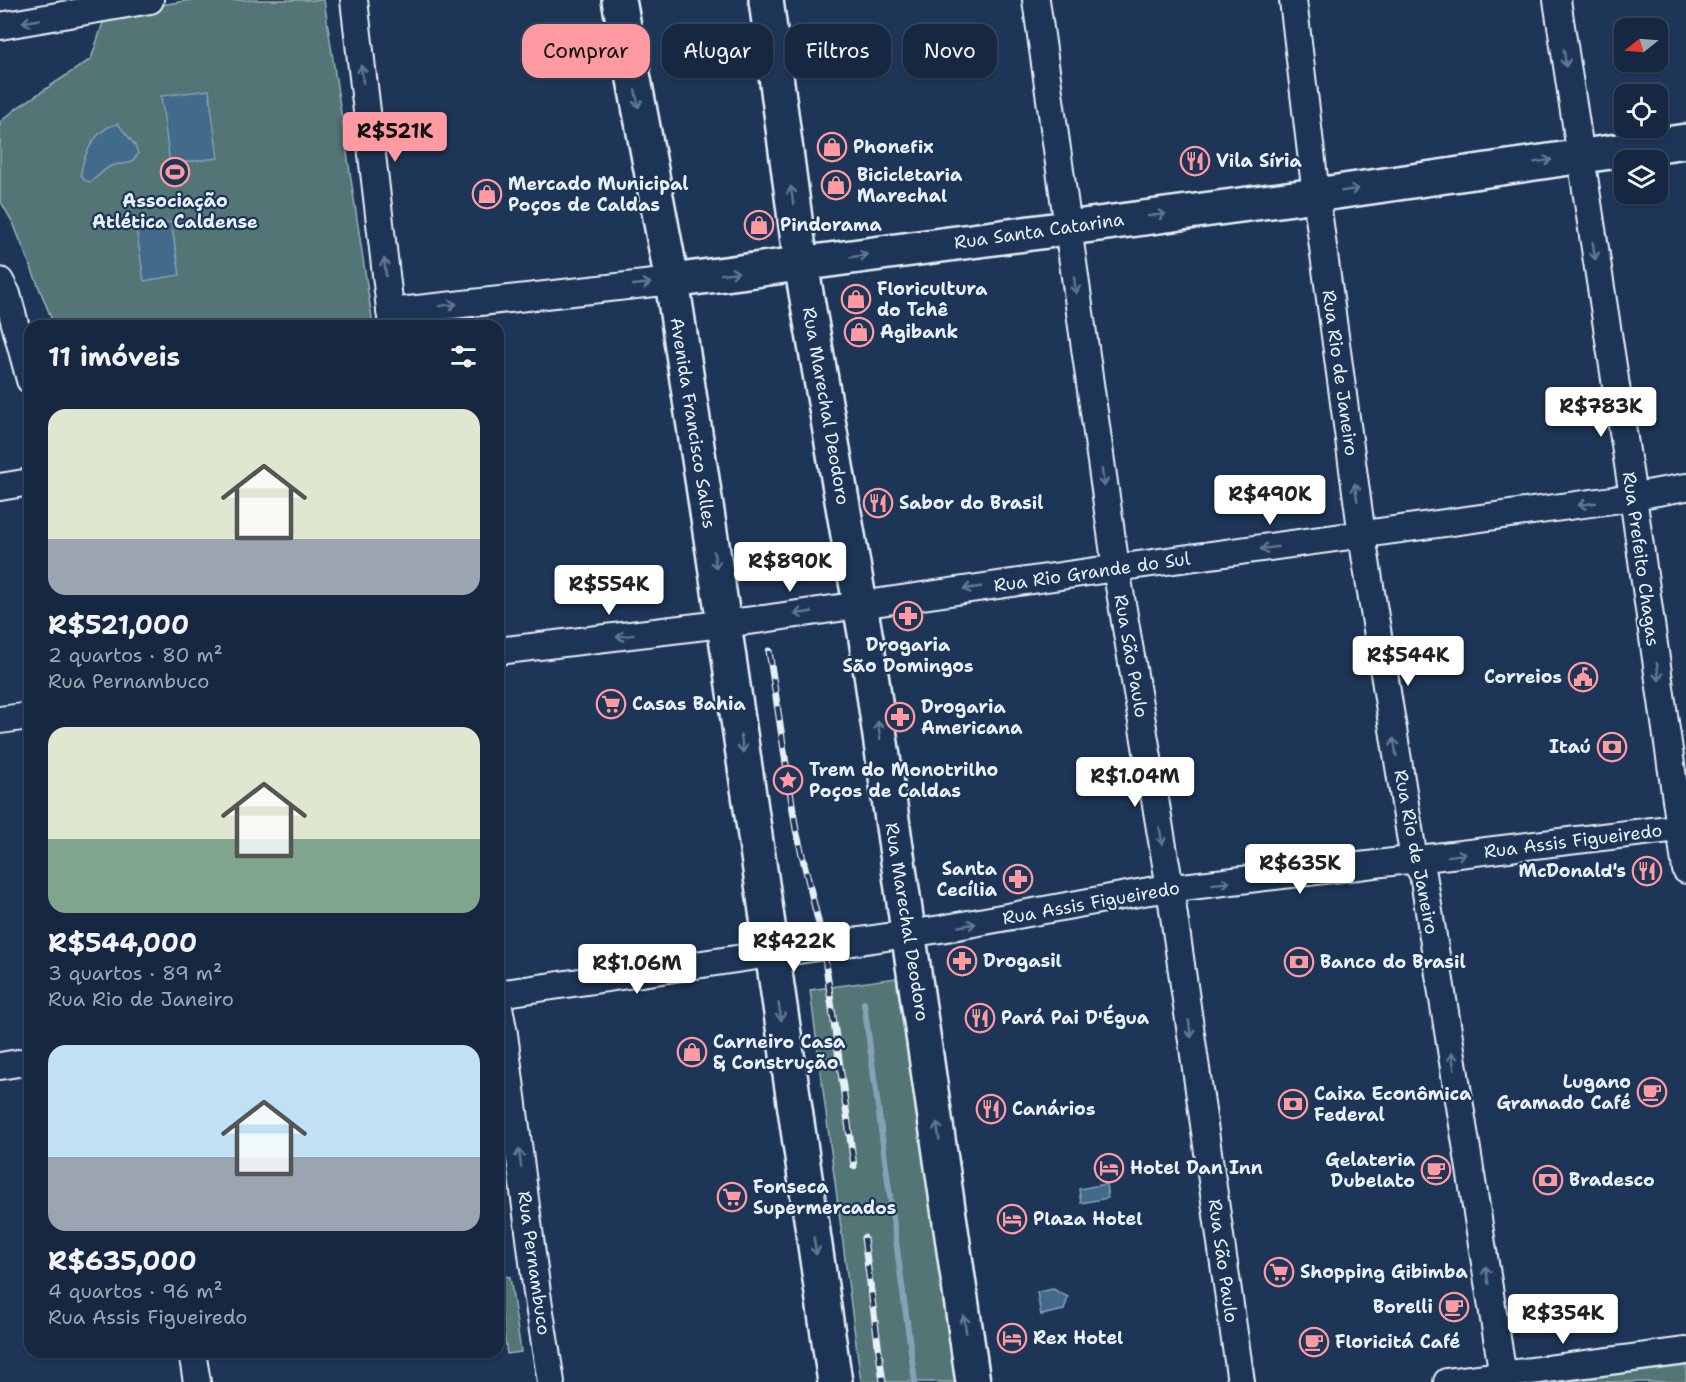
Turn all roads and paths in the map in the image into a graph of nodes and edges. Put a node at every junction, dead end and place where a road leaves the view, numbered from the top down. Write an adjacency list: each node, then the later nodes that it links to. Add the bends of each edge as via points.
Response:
1 (150, 0): 8 (street, one-way to 8)
2 (354, 0): 16 (street, one-way to 2)
3 (619, 0): 15 (main road, Avenida Francisco Salles, one-way to 15)
4 (766, 0): 13 (main road, Rua Marechal Deodoro, one-way to 4)
5 (1036, 0): 12 (street, Rua São Paulo)
6 (1293, 0): 11 (street, Rua Rio de Janeiro)
7 (1557, 0): 10 (street, Rua Prefeito Chagas, one-way to 10)
8 (0, 26)
9 (1686, 141): 10 (main road, Rua Santa Catarina)
10 (1579, 155): 11 (main road, Rua Santa Catarina, one-way to 10); 21 (street, Rua Prefeito Chagas, one-way to 21)
11 (1316, 195): 12 (main road, Rua Santa Catarina, one-way to 11); 22 (street, Rua Rio de Janeiro, one-way to 11)
12 (1066, 227): 13 (main road, Rua Santa Catarina, one-way to 12); 23 (street, Rua São Paulo, one-way to 23)
13 (801, 264): 15 (main road, Rua Santa Catarina, one-way to 13); 24 (main road, Rua Marechal Deodoro)
14 (0, 281): 17 (street)
15 (672, 281): 16 (street, Rua Santa Catarina, one-way to 15, via 558,292); 25 (main road, Avenida Francisco Salles, one-way to 25)
16 (391, 319)
17 (24, 358)
18 (24, 483): 19 (street)
19 (0, 487)
20 (1686, 487): 21 (street, Rua Rio Grande do Sul)
21 (1633, 497): 22 (street, Rua Rio Grande do Sul, one-way to 22); 29 (street, Rua Prefeito Chagas, one-way to 29)
22 (1362, 536): 23 (street, Rua Rio Grande do Sul, one-way to 23); 30 (street, Rua Rio de Janeiro, one-way to 22)
23 (1116, 568): 24 (street, Rua Rio Grande do Sul, one-way to 24); 32 (street, Rua São Paulo, one-way to 32)
24 (861, 604): 25 (street, Rua Rio Grande do Sul, one-way to 25); 33 (main road, Rua Marechal Deodoro, one-way to 24)
25 (724, 624): 26 (street, Rua Rio Grande do Sul, one-way to 26); 34 (main road, Avenida Francisco Salles, one-way to 34)
26 (504, 650)
27 (24, 717): 28 (street)
28 (0, 720)
29 (1683, 828): 30 (street, Rua Assis Figueiredo, one-way to 29); 31 (street, Rua Prefeito Chagas)
30 (1414, 860): 32 (street, Rua Assis Figueiredo, one-way to 30); 41 (street, Rua Rio de Janeiro, one-way to 30, via 1423,874)
31 (1686, 870)
32 (1170, 888): 33 (street, Rua Assis Figueiredo, one-way to 32); 46 (street, Rua São Paulo, one-way to 46)
33 (909, 934): 34 (street, Rua Assis Figueiredo); 45 (main road, Rua Marechal Deodoro, one-way to 33)
34 (771, 954): 35 (street, Rua Assis Figueiredo); 44 (main road, Avenida Francisco Salles, one-way to 44)
35 (504, 993)
36 (504, 1034): 43 (street, Rua Pernambuco, one-way to 36)
37 (24, 1062): 38 (street)
38 (0, 1066)
39 (1686, 1351): 41 (street)
40 (193, 1358): 42 (street)
41 (1503, 1378): 47 (street)
42 (197, 1382)
43 (552, 1382)
44 (835, 1382)
45 (973, 1382)
46 (1241, 1382)
47 (1447, 1382)

